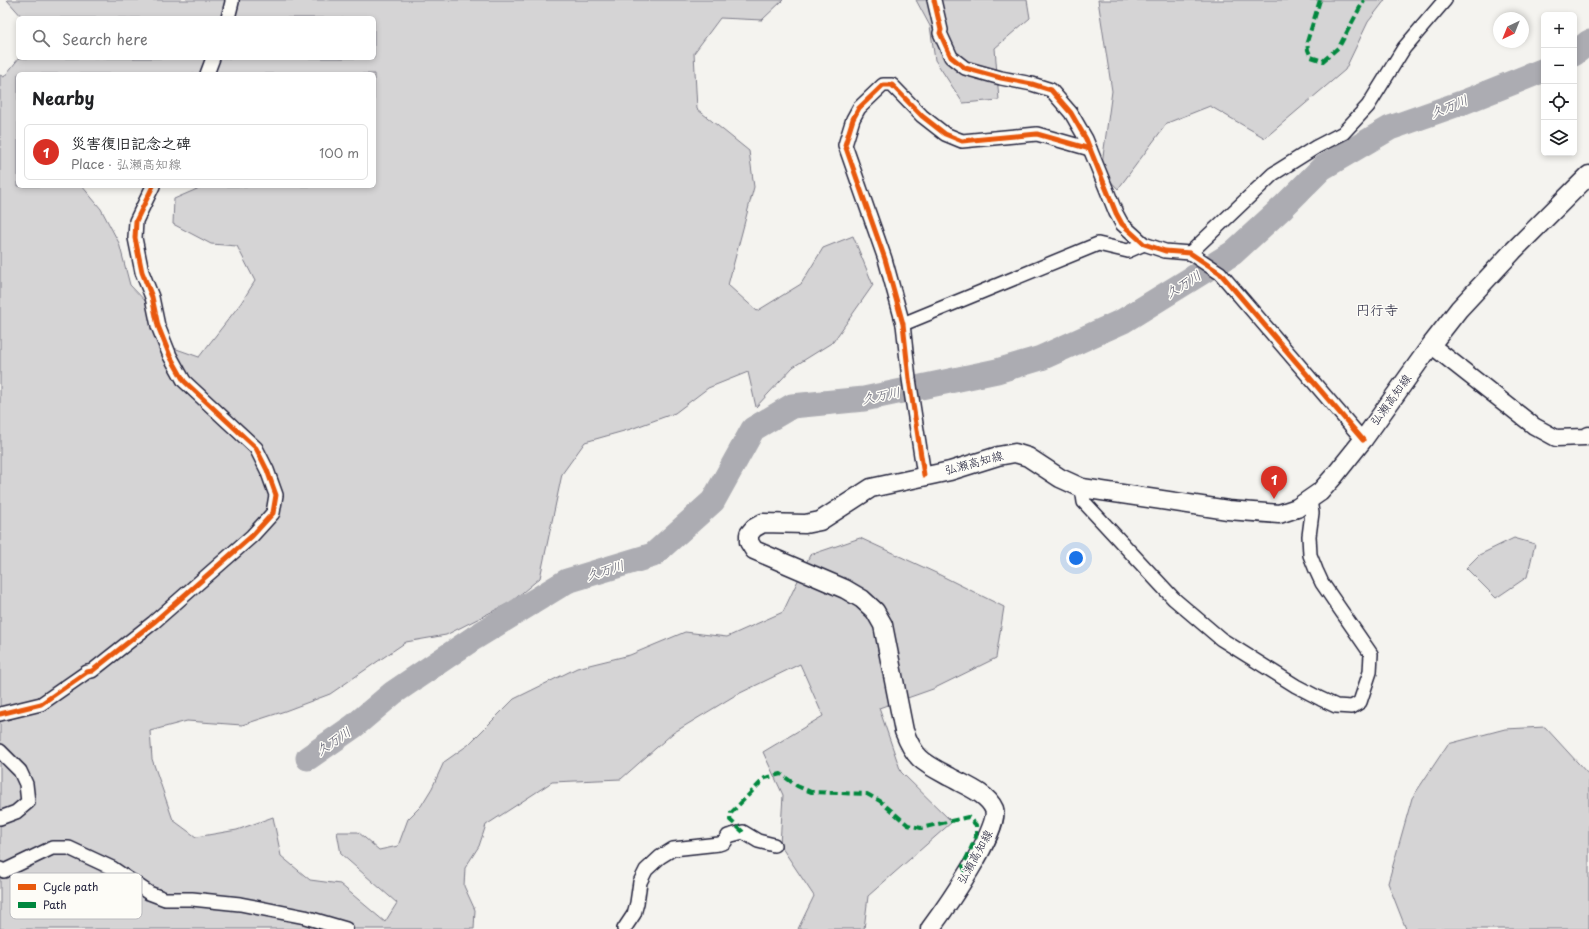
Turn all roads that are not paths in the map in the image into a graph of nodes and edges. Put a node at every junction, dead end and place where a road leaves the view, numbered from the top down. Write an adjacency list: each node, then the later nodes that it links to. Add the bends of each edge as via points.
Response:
1 (232, 0): 4 (street)
2 (934, 0): 7 (street, via 940,33 951,57 965,68 1051,90 1071,113)
3 (1445, 0): 11 (street, via 1404,48 1368,106 1343,133 1273,174)
4 (228, 16)
5 (212, 60): 6 (street)
6 (208, 72)
7 (1090, 148): 10 (street, via 1122,224); 12 (street, via 1037,134 962,141 945,134 922,116 892,85 883,85 860,108 853,119 845,145 885,259)
8 (1589, 174): 13 (main road, 弘瀬高知線, via 1459,309)
9 (153, 188): 19 (street, via 136,221 135,238 158,326 184,381 256,448 276,495 274,513 252,536 154,622 92,671 41,704)
10 (1144, 244): 11 (street, via 1165,251); 12 (street, via 1128,251 1098,244)
11 (1190, 253): 15 (street, via 1220,273)
12 (903, 324): 16 (street)
13 (1431, 345): 14 (street, via 1534,426 1556,438); 15 (main road, 弘瀬高知線)
14 (1589, 436)
15 (1363, 440): 18 (main road, 弘瀬高知線, via 1336,475)
16 (924, 476): 17 (main road, 弘瀬高知線, via 1015,453 1028,457 1060,478); 28 (main road, 弘瀬高知線, via 871,488 820,521 806,524 763,523 749,534 749,542 754,550 845,589 875,611 883,625 904,731 910,747 918,758 975,791 987,800 994,810 995,820 990,832 967,874)
17 (1082, 488): 18 (main road, 弘瀬高知線, via 1258,513 1279,514); 18 (street, via 1084,502 1174,599 1206,627 1296,686 1336,706 1352,707 1360,702 1370,672 1371,654 1322,583 1310,555)
18 (1310, 500)
19 (0, 714)
20 (0, 750): 21 (street, via 20,771 26,784 28,802 16,812)
21 (0, 818)
22 (774, 845): 27 (street, via 758,841 743,832 728,836 720,844 673,849 646,870 640,882 634,914)
23 (0, 869): 24 (street, via 4,871 52,848 69,848)
24 (119, 873)
25 (142, 888): 26 (street, via 165,899 240,904 305,917)
26 (346, 929)
27 (624, 929)
28 (930, 929)

